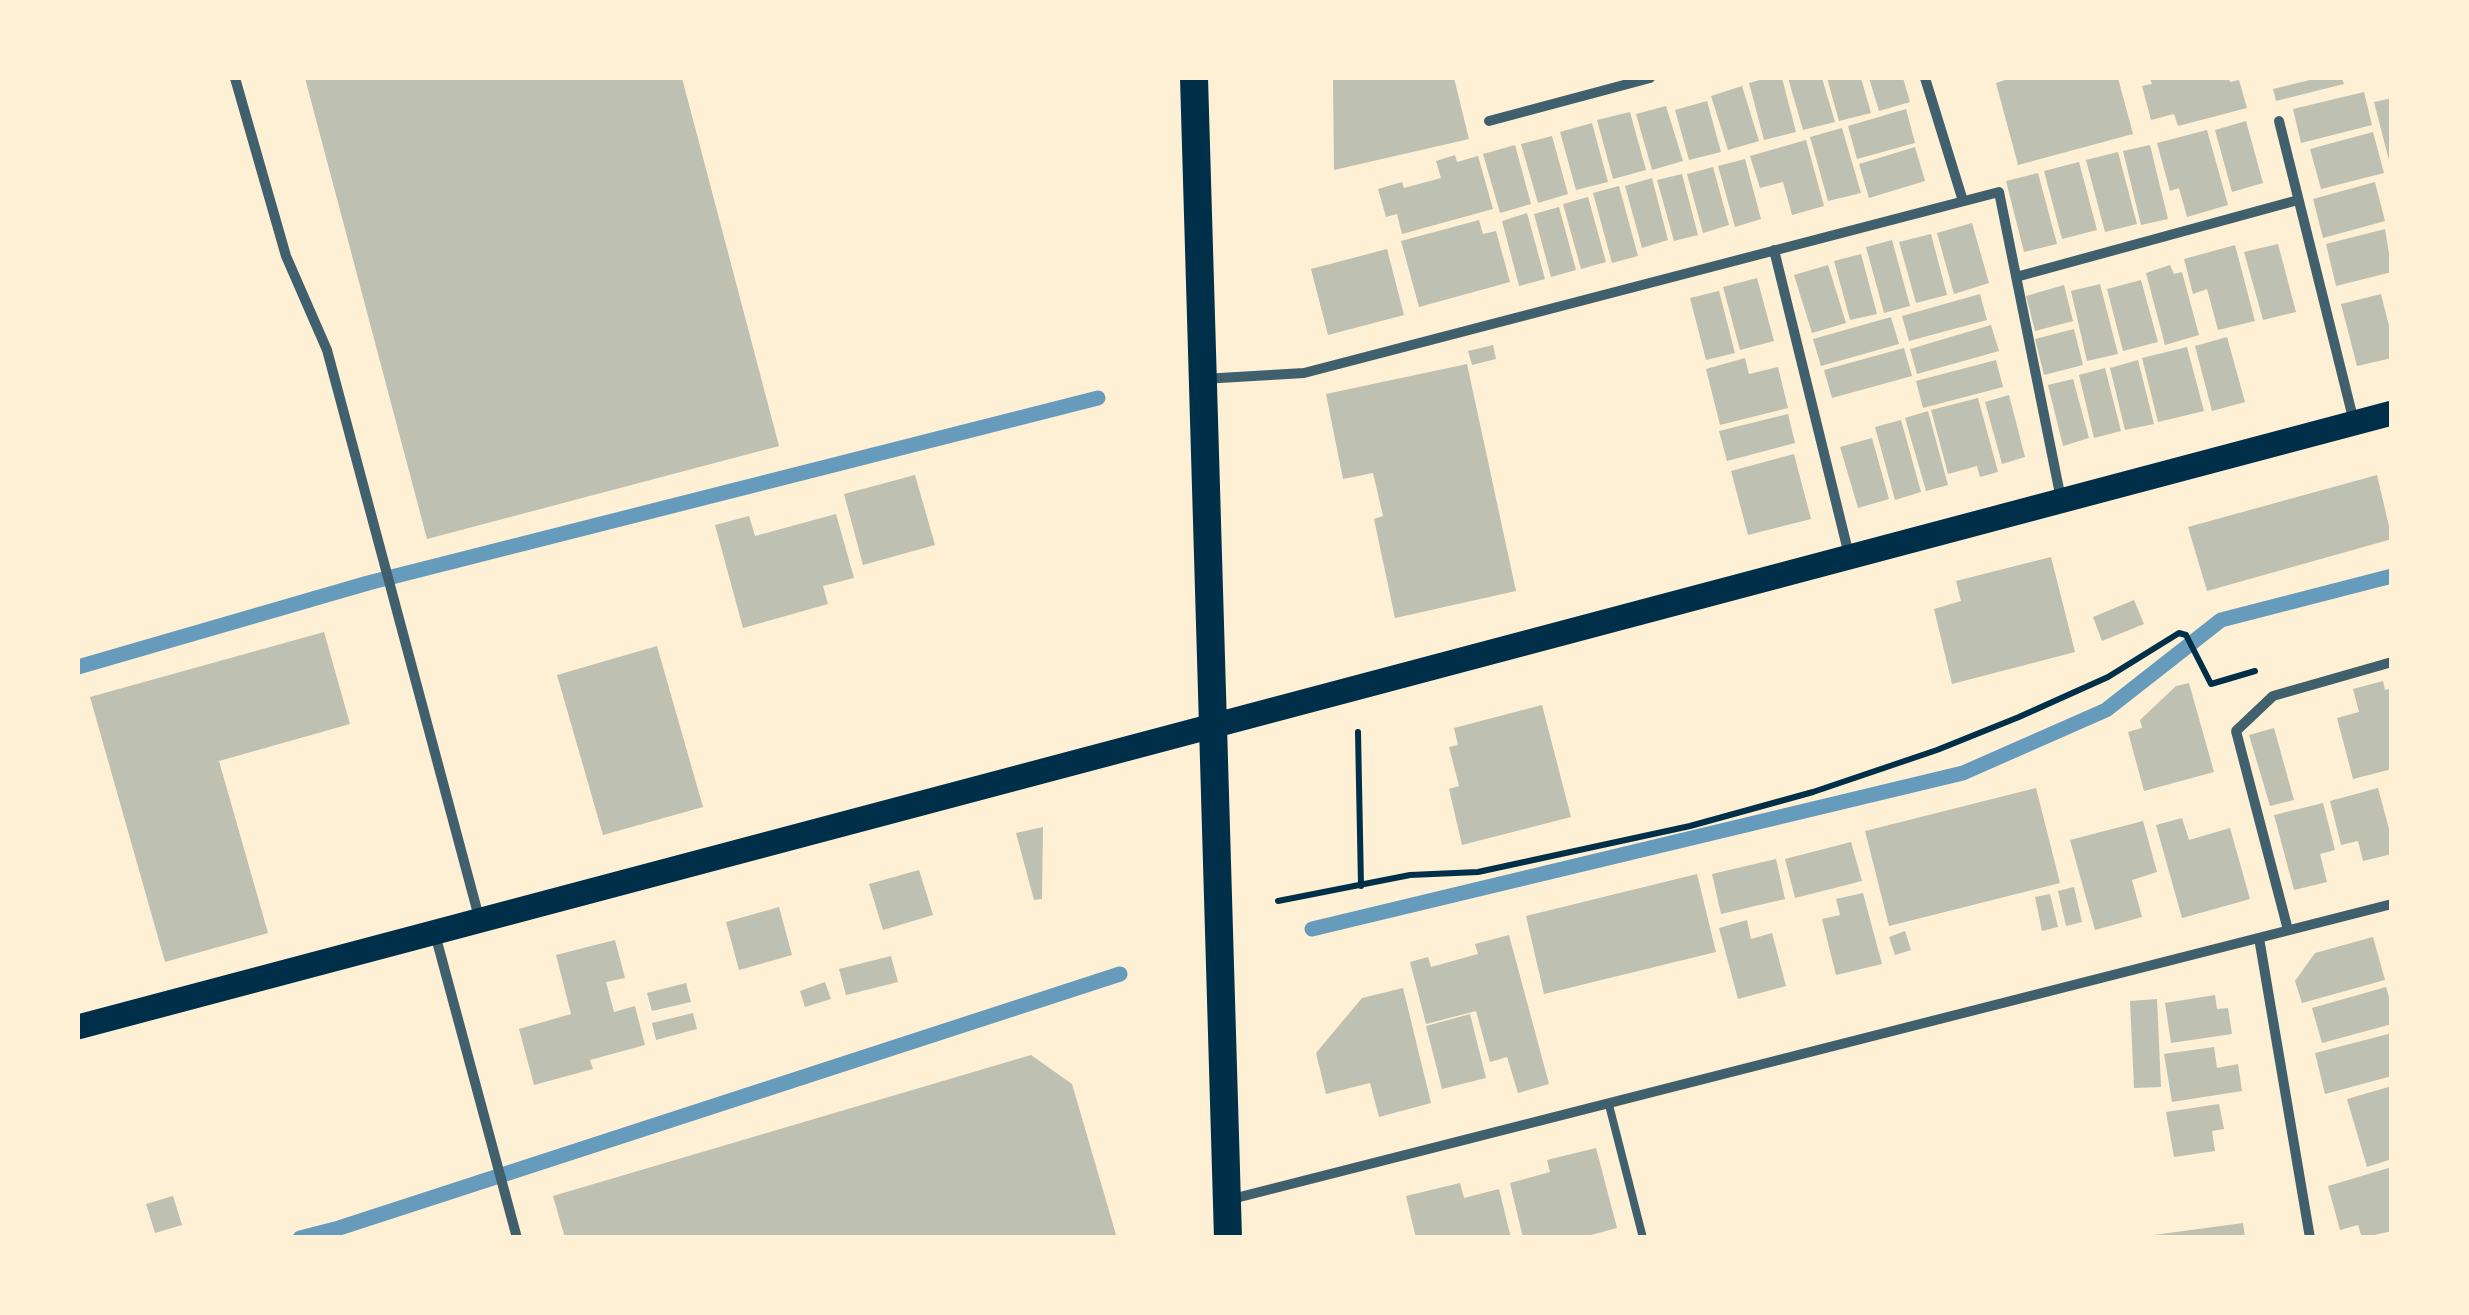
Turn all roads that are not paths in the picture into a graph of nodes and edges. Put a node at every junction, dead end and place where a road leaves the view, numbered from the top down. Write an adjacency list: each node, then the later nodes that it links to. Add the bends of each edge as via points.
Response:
1 (235, 78): 19 (street, via 286,256 326,350)
2 (1194, 78): 11 (highway)
3 (1650, 78): 5 (street)
4 (1925, 78): 8 (street)
5 (1489, 121)
6 (2279, 121): 7 (street)
7 (2298, 200): 10 (street); 13 (street)
8 (1963, 201): 9 (street); 10 (street, via 1999,192)
9 (1774, 250): 11 (street, via 1304,372); 15 (street)
10 (2016, 277): 14 (street)
11 (1203, 379): 17 (highway)
12 (2392, 414): 13 (main road)
13 (2354, 423): 14 (main road)
14 (2061, 500): 15 (main road)
15 (1849, 557): 17 (main road)
16 (2392, 662): 20 (street, via 2273,696 2236,731)
17 (1214, 724): 19 (main road); 25 (highway)
18 (2392, 904): 20 (street)
19 (480, 922): 21 (main road)
20 (2288, 930): 22 (street)
21 (435, 934): 23 (main road); 26 (street)
22 (2259, 938): 24 (street); 29 (street)
23 (78, 1027)
24 (1610, 1105): 25 (street); 28 (lane)
25 (1227, 1200): 27 (highway)
26 (517, 1238)
27 (1228, 1238)
28 (1643, 1238)
29 (2310, 1238)

